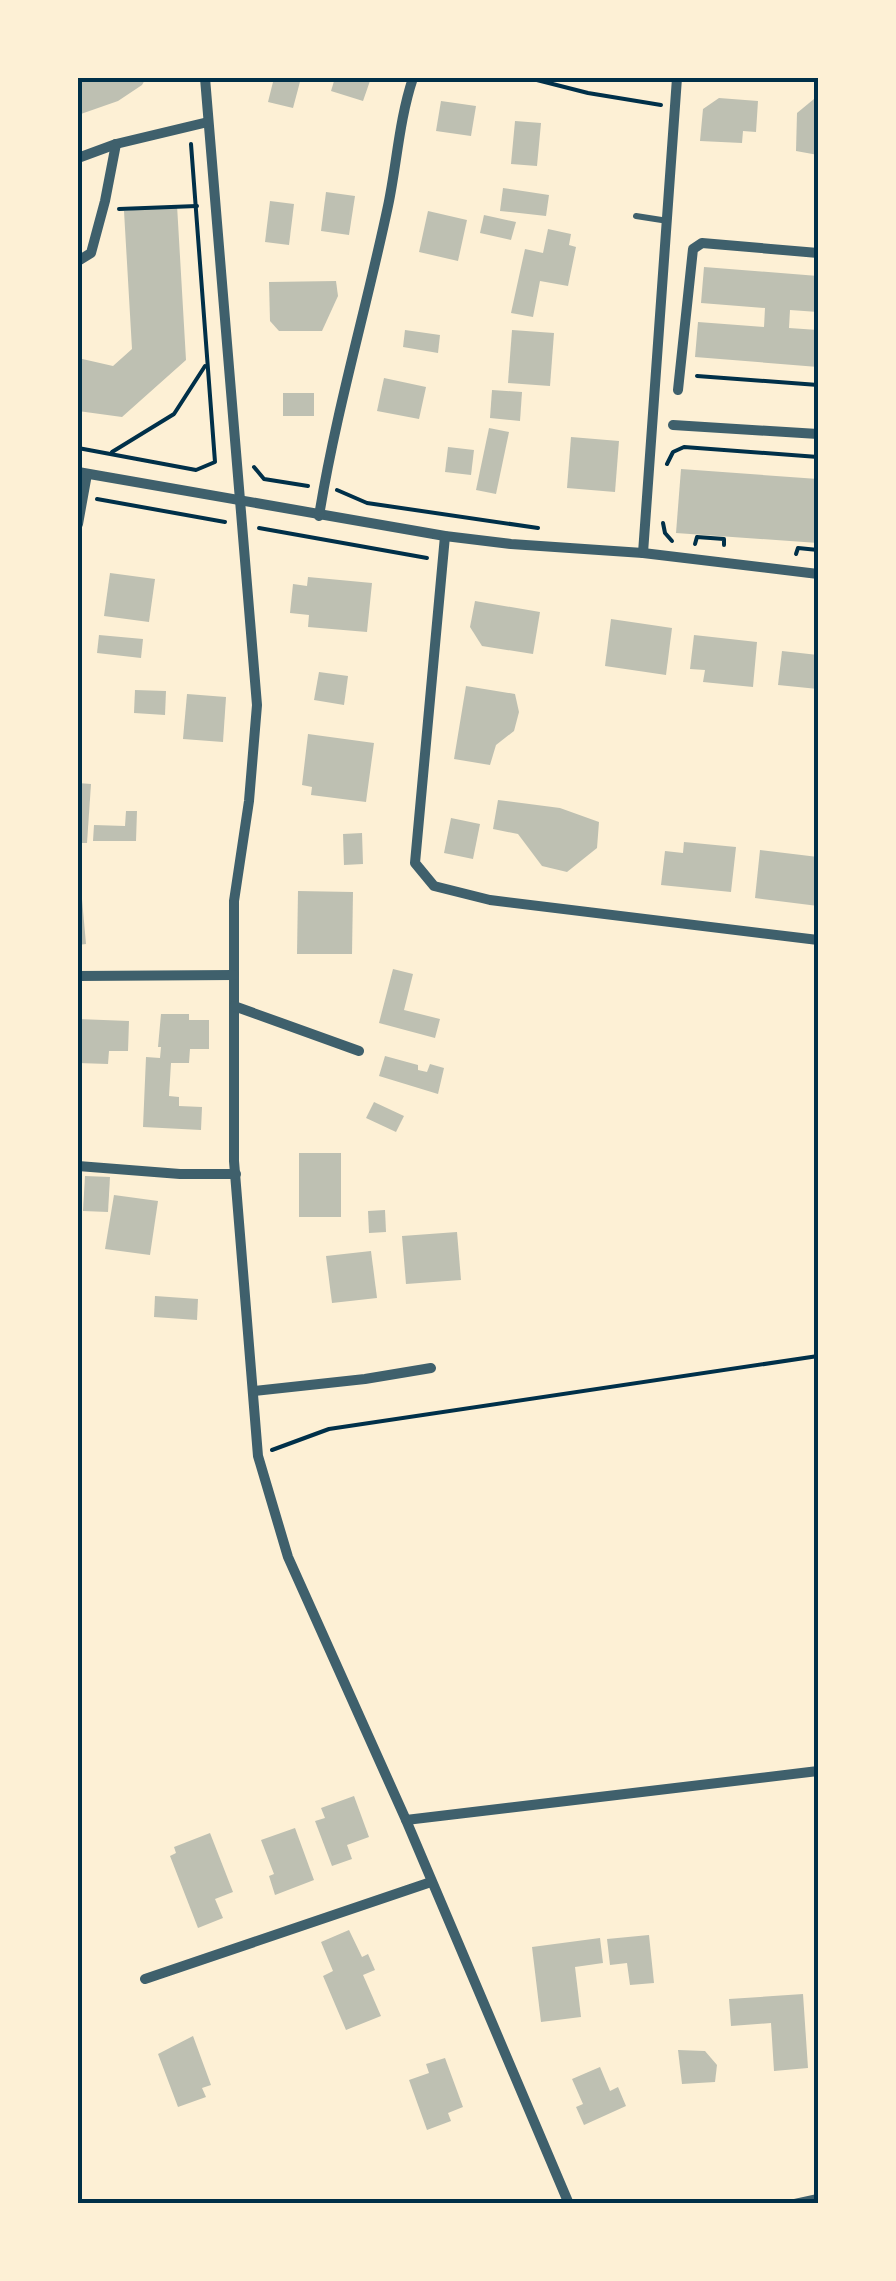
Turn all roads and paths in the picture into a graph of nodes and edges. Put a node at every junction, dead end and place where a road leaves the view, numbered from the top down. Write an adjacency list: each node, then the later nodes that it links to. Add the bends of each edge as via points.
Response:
1 (205, 78): 6 (street)
2 (413, 78): 29 (street)
3 (529, 78): 5 (path)
4 (677, 78): 5 (street)
5 (675, 106): 13 (street)
6 (208, 122): 8 (street); 26 (street)
7 (190, 136): 11 (path)
8 (116, 144): 9 (street); 15 (street, via 91,253)
9 (78, 158)
10 (116, 197): 11 (path, via 114,209)
11 (198, 206): 16 (path)
12 (636, 216): 13 (lane)
13 (668, 221): 40 (street)
14 (818, 253): 19 (street, via 702,242 693,249)
15 (78, 261)
16 (207, 362): 23 (path, via 174,414); 25 (path)
17 (691, 375): 18 (path)
18 (818, 386)
19 (678, 390)
20 (673, 424): 21 (street)
21 (818, 434)
22 (78, 448): 23 (path)
23 (110, 454): 25 (path, via 196,470)
24 (818, 457): 28 (path, via 684,447 668,461)
25 (214, 462): 26 (path)
26 (236, 465): 29 (path, via 256,468 264,479); 30 (street)
27 (82, 473): 30 (street); 33 (street)
28 (666, 476)
29 (323, 489): 32 (street); 34 (path, via 366,502)
30 (239, 500): 32 (street); 44 (street, via 257,705 234,902)
31 (664, 508): 36 (path, via 665,532)
32 (319, 516): 35 (street)
33 (78, 524)
34 (548, 529)
35 (446, 536): 40 (street); 43 (street, via 415,863 434,886 490,900)
36 (673, 542)
37 (685, 549): 38 (path, via 694,548 697,537 724,539)
38 (723, 550)
39 (818, 550): 41 (path, via 798,548)
40 (644, 553): 42 (street)
41 (795, 559)
42 (818, 574)
43 (818, 940)
44 (234, 975): 45 (street); 46 (street)
45 (78, 976)
46 (234, 1006): 47 (street); 49 (street)
47 (359, 1051)
48 (78, 1166): 49 (street)
49 (236, 1174): 52 (street)
50 (818, 1356): 53 (path, via 329,1429)
51 (431, 1368): 52 (street)
52 (254, 1391): 53 (street)
53 (258, 1456): 55 (street, via 288,1557)
54 (818, 1771): 55 (street)
55 (406, 1820): 56 (street)
56 (431, 1882): 57 (street); 59 (street)
57 (145, 1980)
58 (818, 2199): 60 (street)
59 (569, 2204)
60 (795, 2204)

